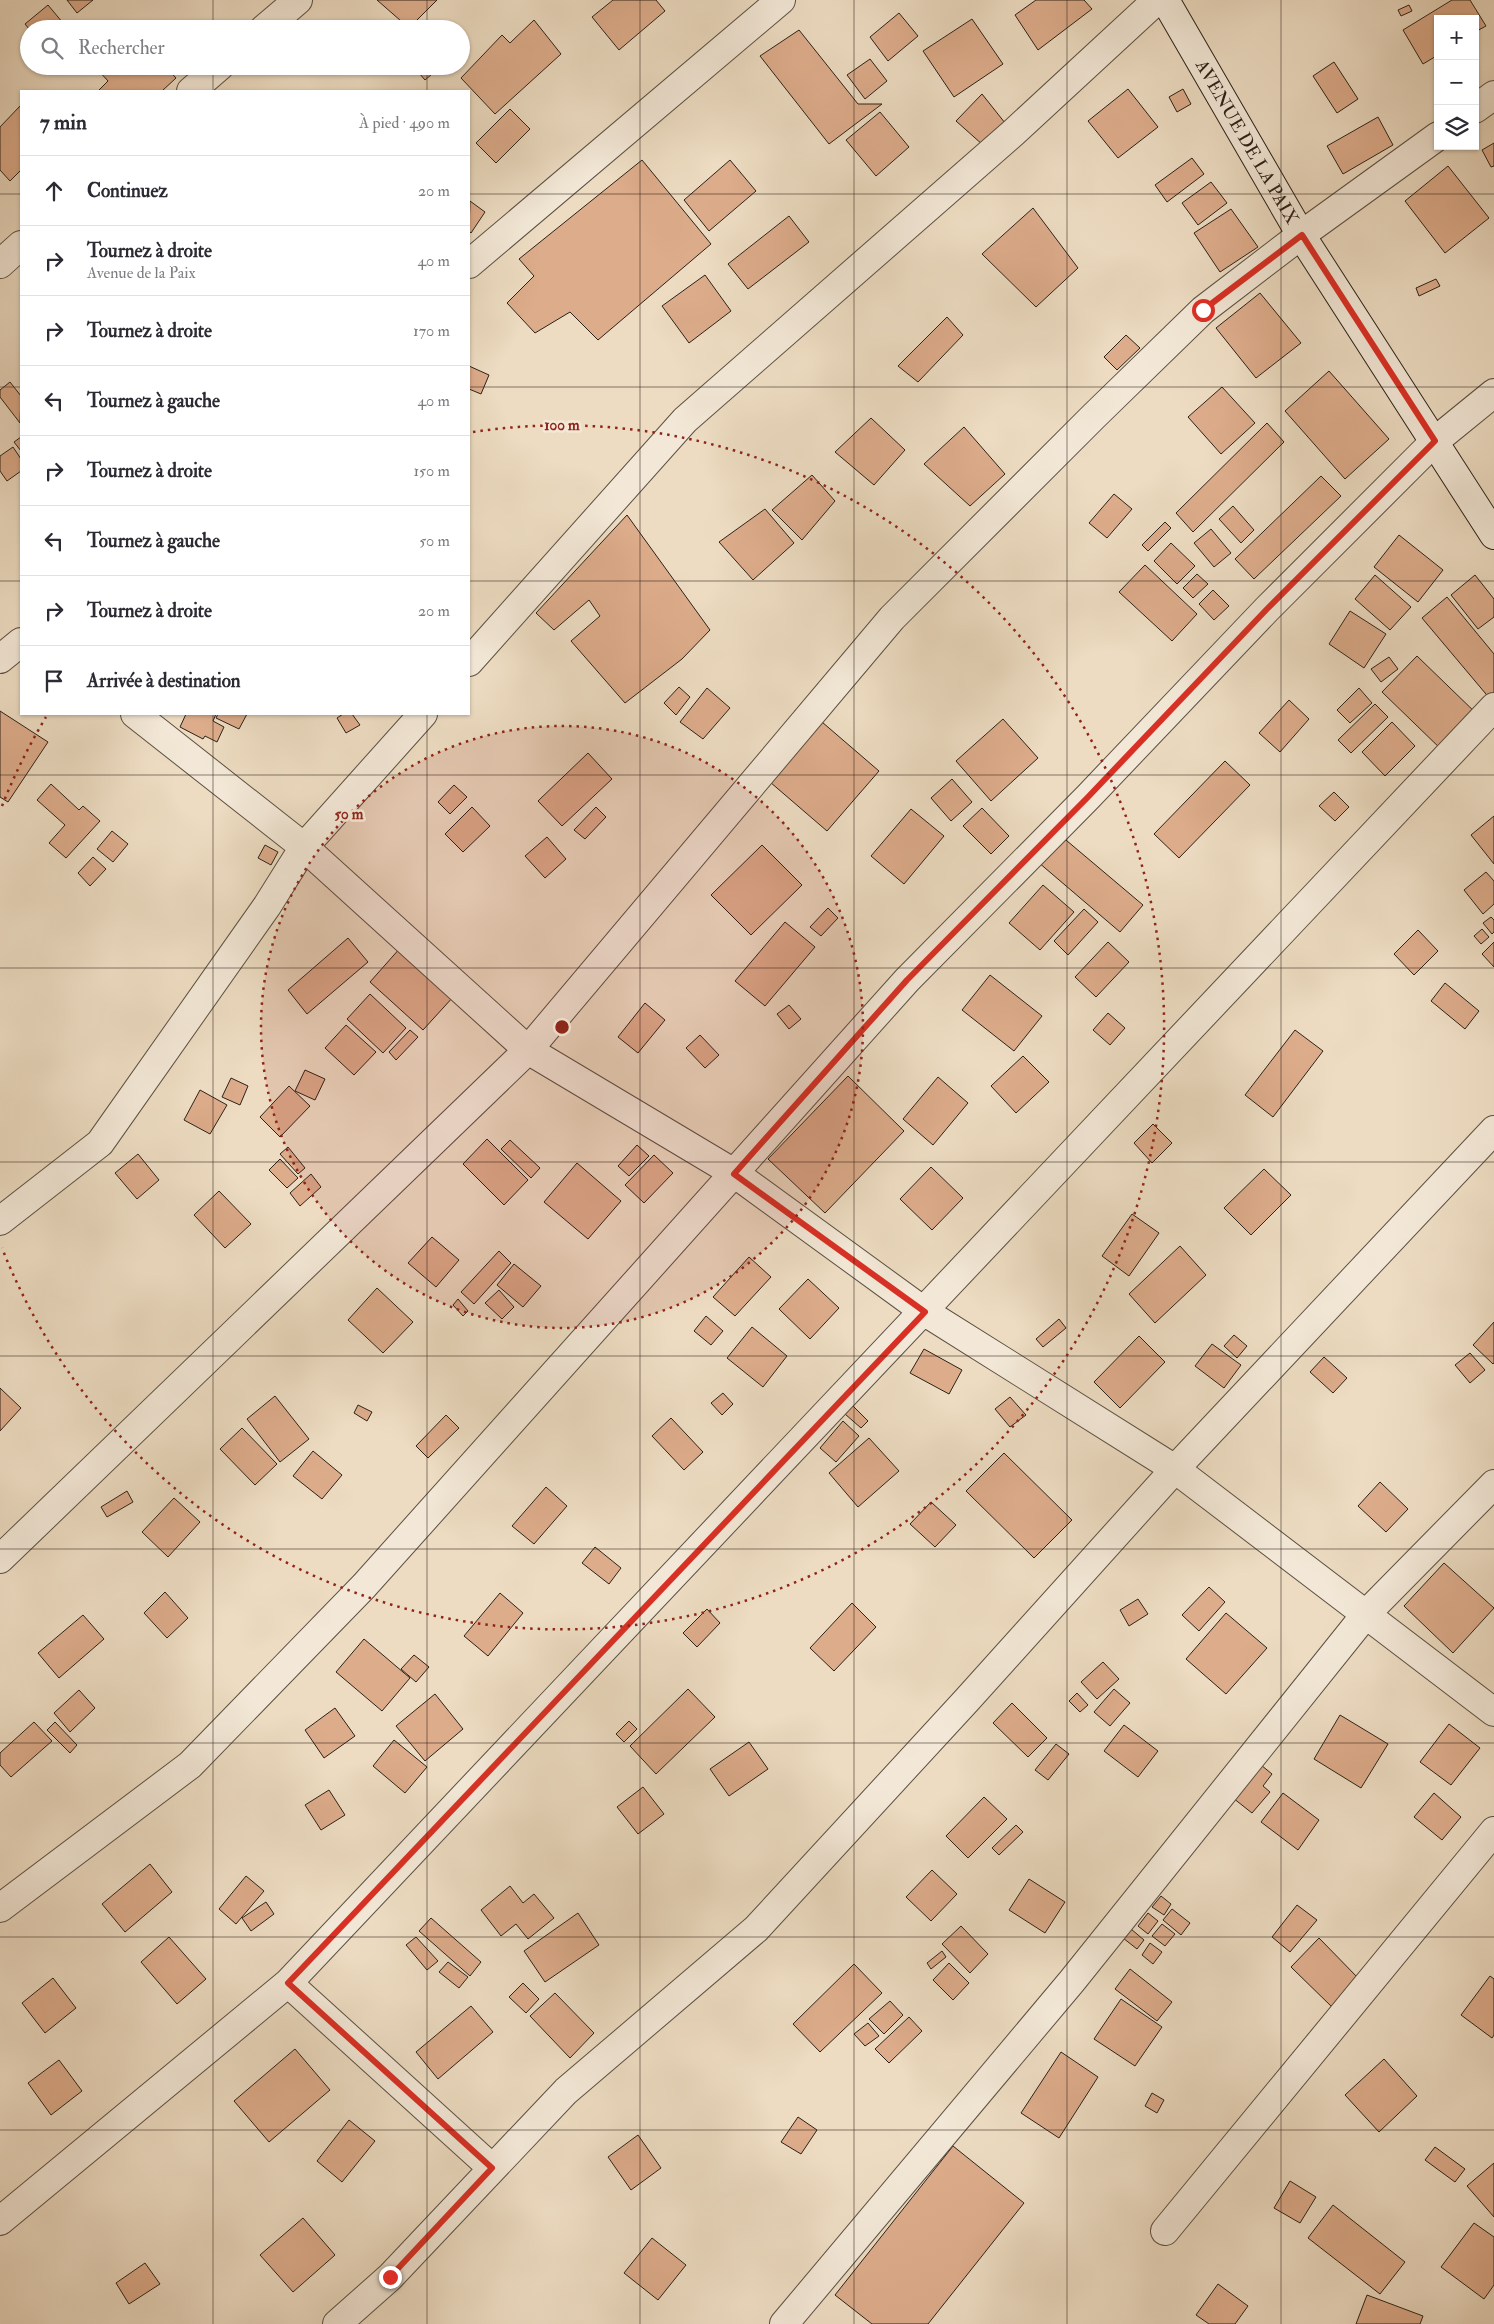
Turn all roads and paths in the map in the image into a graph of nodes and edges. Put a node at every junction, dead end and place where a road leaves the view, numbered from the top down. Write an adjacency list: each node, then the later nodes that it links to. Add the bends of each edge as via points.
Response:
1 (298, 0): 5 (street)
2 (781, 0): 13 (street)
3 (1157, 0): 20 (street, via 1013,133 685,420)
4 (1165, 0): 11 (street, AVENUE DE LA PAIX)
5 (275, 20)
6 (210, 75): 7 (street)
7 (192, 90)
8 (1494, 96): 9 (street)
9 (1479, 106)
10 (1434, 139): 11 (street)
11 (1302, 235): 16 (street, AVENUE DE LA PAIX); 25 (street, via 1203,310 892,618)
12 (20, 246): 14 (street)
13 (470, 263)
14 (0, 264)
15 (1494, 393): 16 (street)
16 (1435, 441): 17 (street, AVENUE DE LA PAIX); 27 (street, via 907,980)
17 (1494, 535)
18 (20, 643): 19 (street)
19 (0, 659)
20 (470, 661)
21 (1494, 707): 29 (street)
22 (136, 715): 24 (street)
23 (422, 715): 24 (street)
24 (304, 847): 25 (street); 28 (street, via 267,906 100,1143)
25 (528, 1050): 27 (street); 32 (street)
26 (1494, 1130): 30 (street)
27 (734, 1174): 29 (street); 36 (street, via 364,1586 190,1765)
28 (0, 1221)
29 (925, 1312): 30 (street); 37 (street)
30 (1175, 1469): 33 (street); 38 (street, via 756,1928 566,2091)
31 (1494, 1484): 33 (street)
32 (0, 1559)
33 (1366, 1614): 34 (street); 42 (street, via 1072,1980)
34 (1494, 1712)
35 (1494, 1831): 40 (street)
36 (0, 1908)
37 (288, 1983): 38 (street); 39 (street)
38 (492, 2168): 41 (street, via 390,2277)
39 (0, 2221)
40 (1165, 2231)
41 (337, 2324)
42 (784, 2324)

